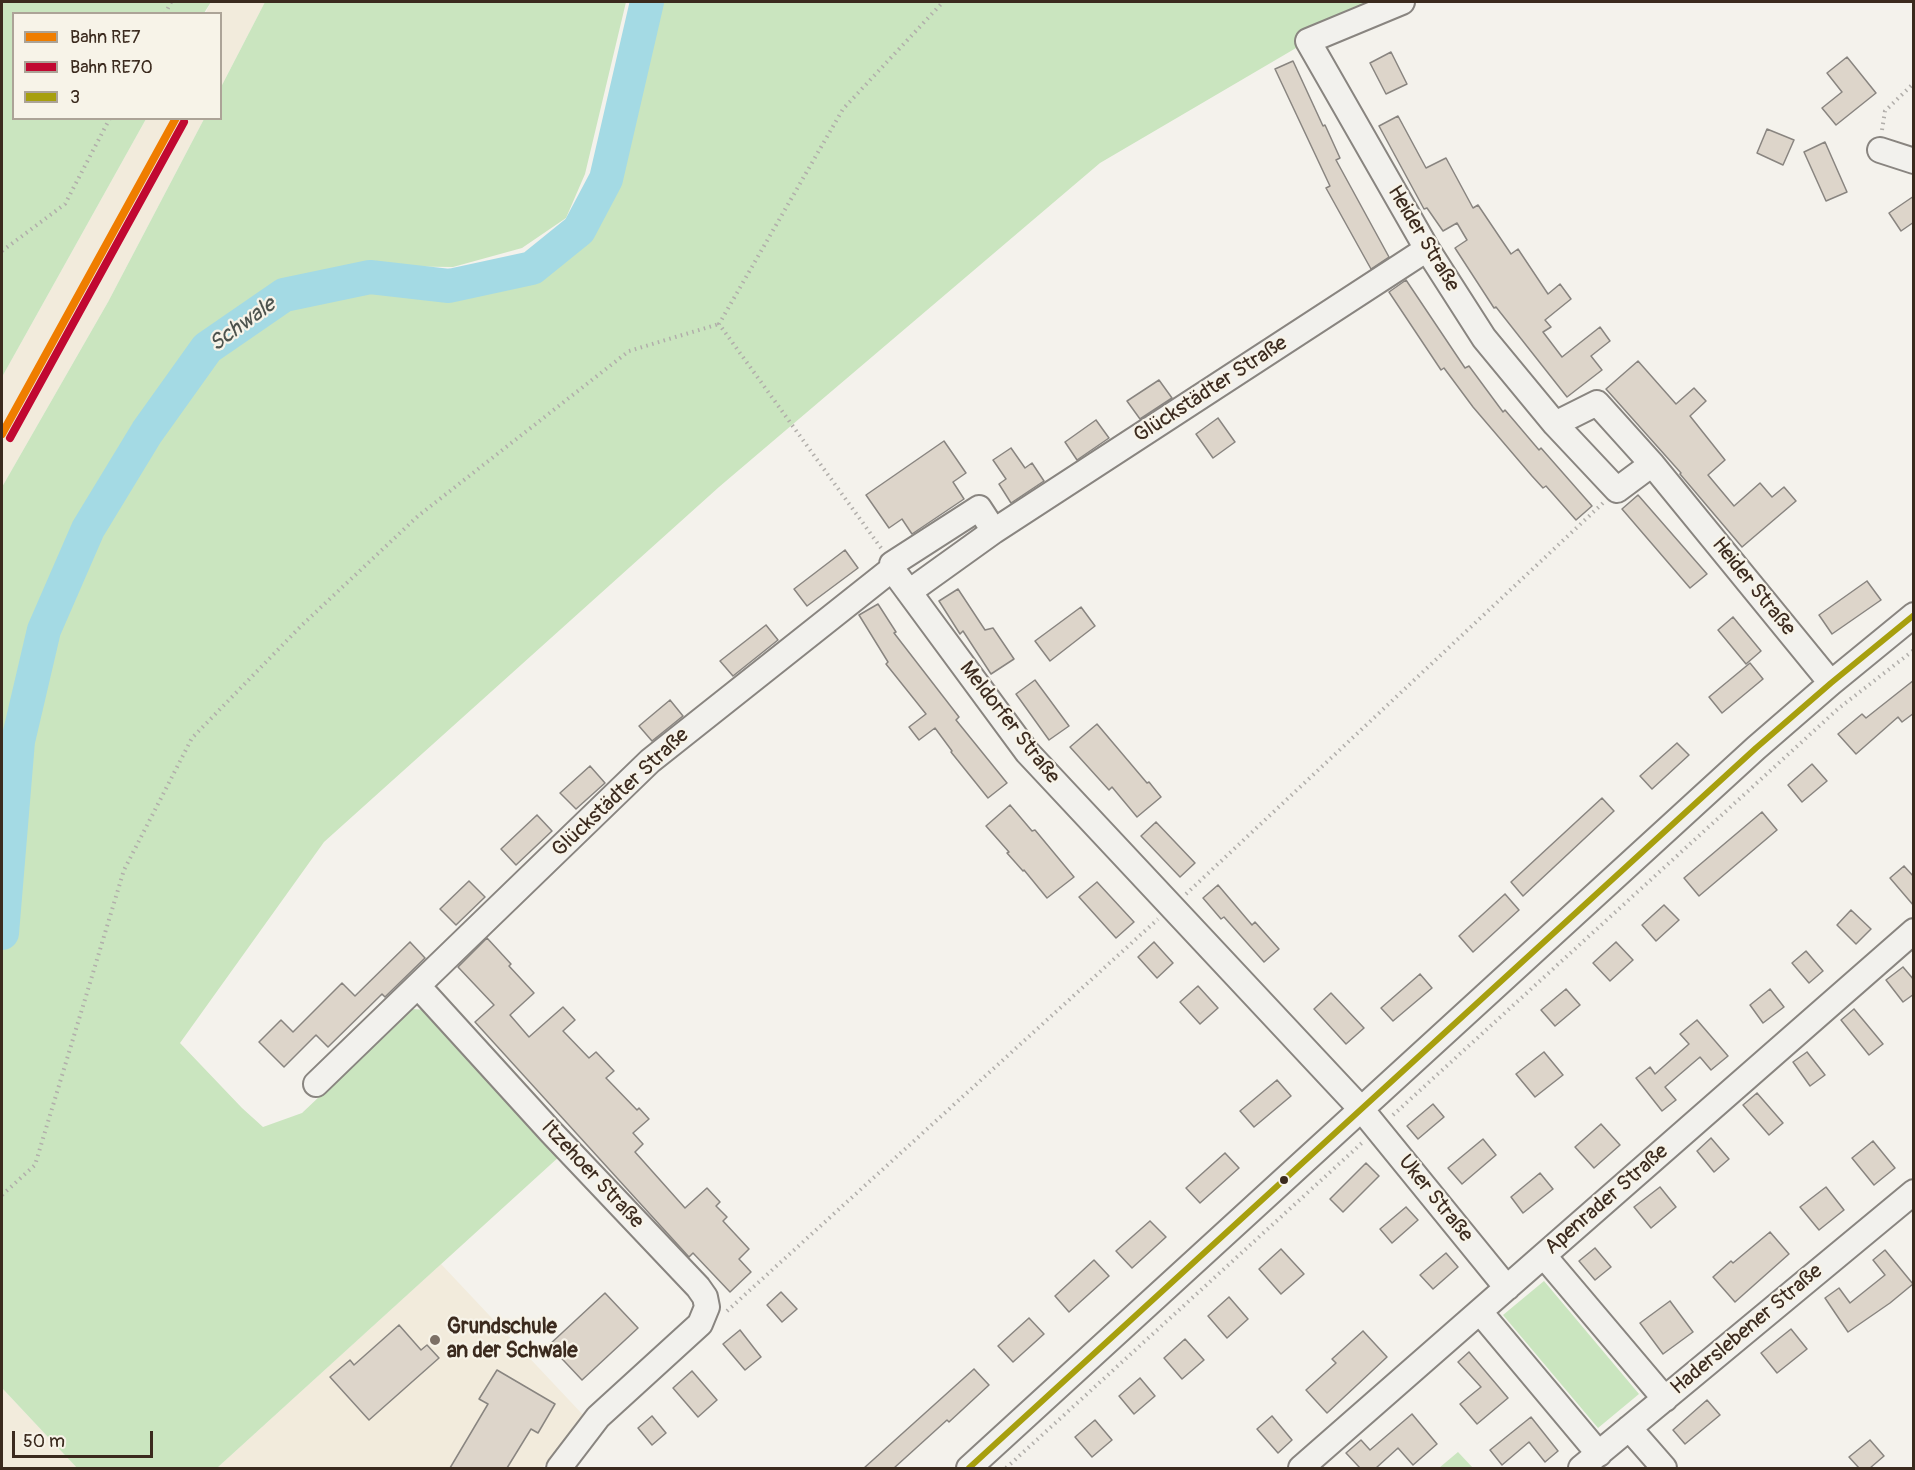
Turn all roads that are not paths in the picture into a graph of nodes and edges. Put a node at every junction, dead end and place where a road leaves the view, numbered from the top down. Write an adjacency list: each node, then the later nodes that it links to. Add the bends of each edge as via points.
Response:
1 (1402, 2): 4 (street, Heider Straße, via 1308,41)
2 (1880, 150): 3 (street)
3 (1914, 160)
4 (1427, 249): 5 (street, Heider Straße, via 1484,338); 7 (street, Glückstädter Straße)
5 (1555, 424): 6 (street, Heider Straße, via 1598,402); 6 (street, Heider Straße, via 1617,490)
6 (1652, 464): 11 (street, Heider Straße)
7 (994, 531): 8 (street, Glückstädter Straße, via 978,508); 9 (street, Glückstädter Straße)
8 (892, 566): 9 (street); 13 (street, Glückstädter Straße, via 650,760)
9 (909, 592): 15 (street, Meldorfer Straße, via 1027,752)
10 (1914, 615): 11 (street)
11 (1831, 683): 15 (street)
12 (1914, 931): 17 (street, Apenrader Straße)
13 (418, 987): 14 (street); 23 (street, Itzehoer Straße, via 705,1297 707,1307 700,1324 598,1418)
14 (316, 1084)
15 (1362, 1110): 18 (street, Uker Straße); 24 (street)
16 (1914, 1192): 20 (street, Haderslebener Straße)
17 (1544, 1256): 18 (street, Apenrader Straße); 20 (street)
18 (1507, 1288): 19 (street, Apenrader Straße)
19 (1480, 1312): 22 (street); 25 (street, Apenrader Straße)
20 (1665, 1399): 21 (street, Haderslebener Straße)
21 (1629, 1428): 22 (street, Haderslebener Straße); 26 (street)
22 (1590, 1461)
23 (559, 1468)
24 (969, 1468)
25 (1301, 1468)
26 (1664, 1468)

